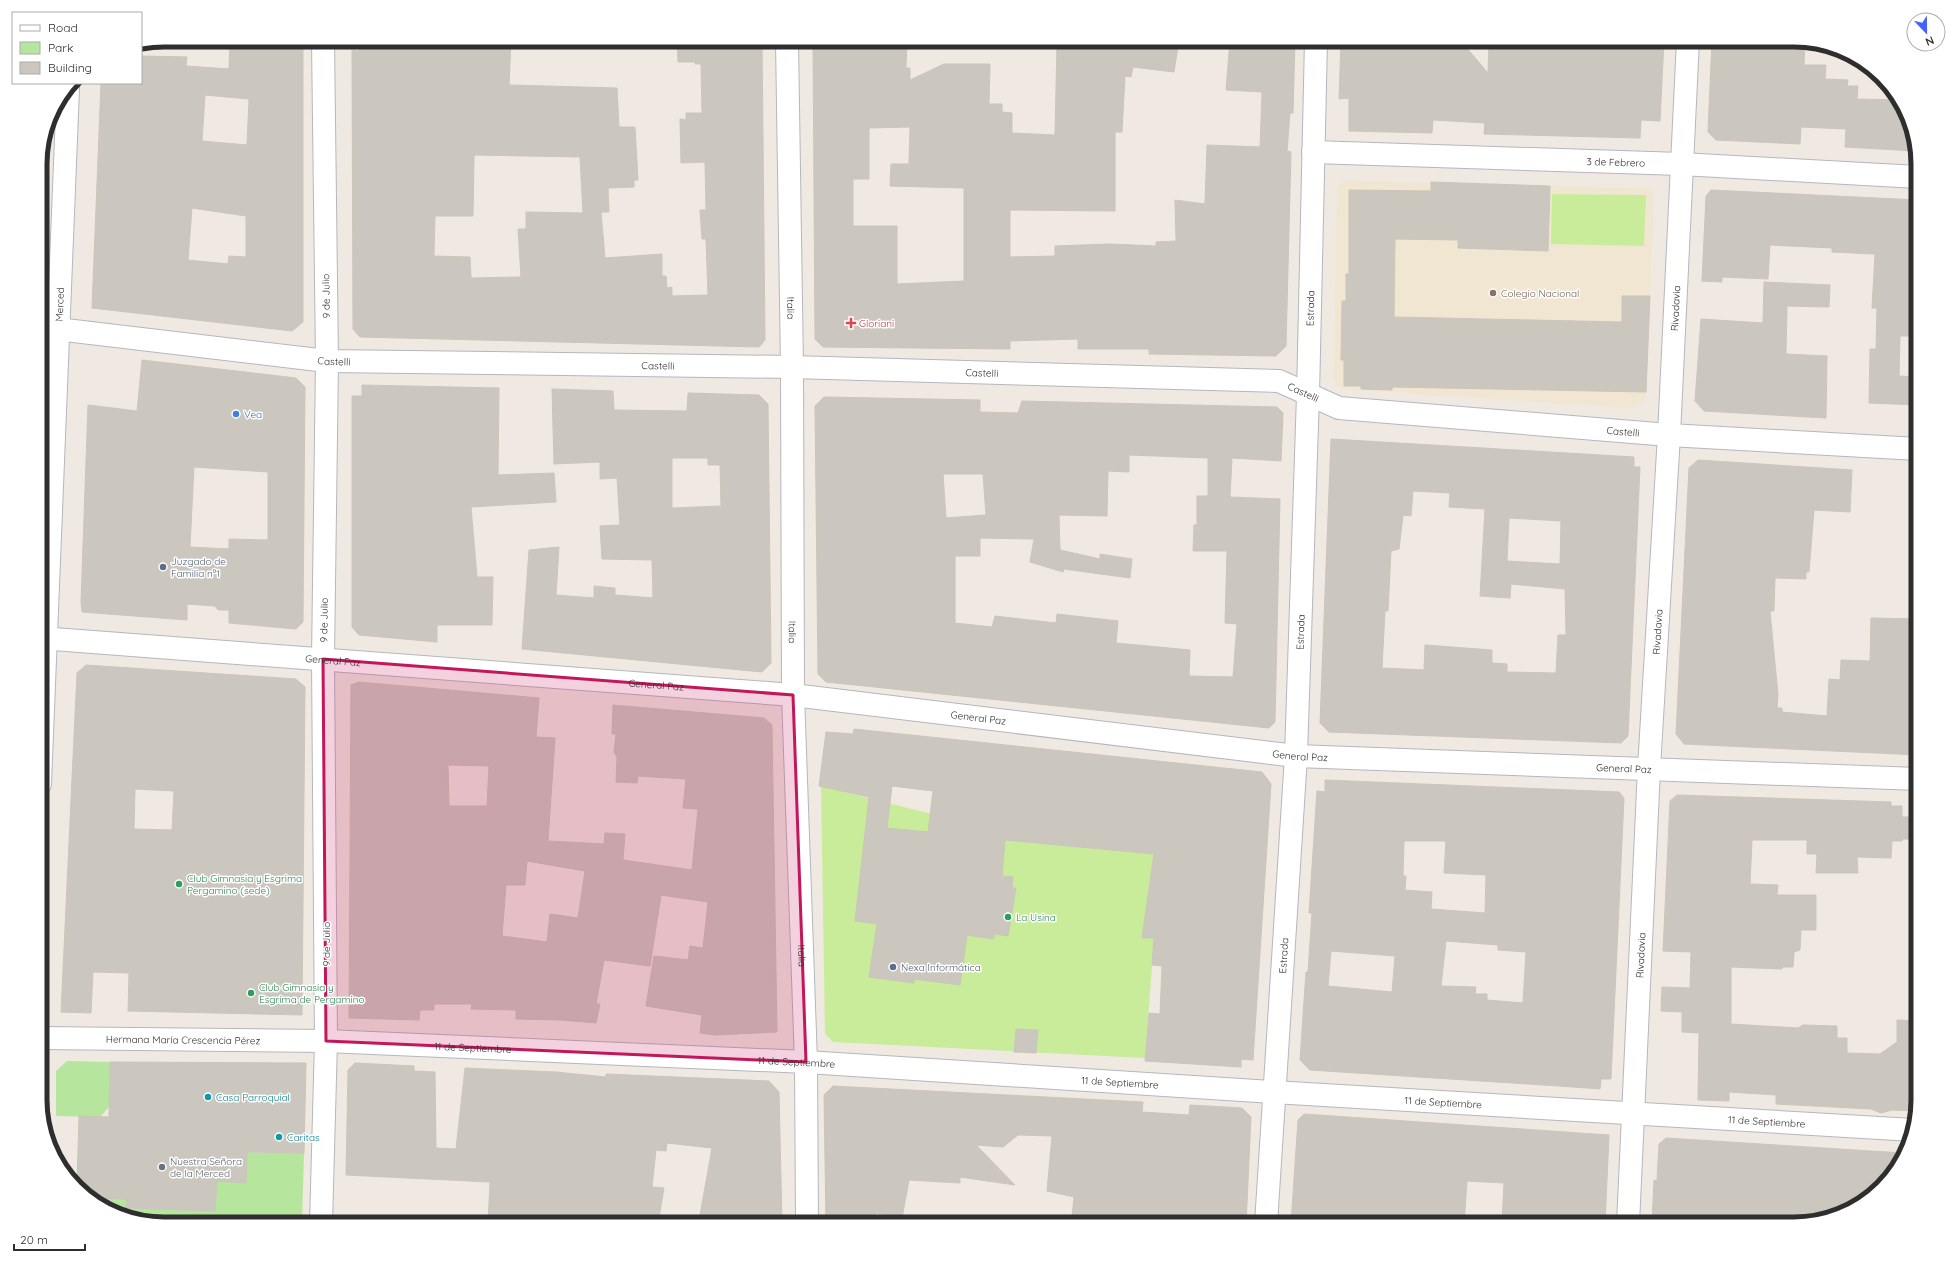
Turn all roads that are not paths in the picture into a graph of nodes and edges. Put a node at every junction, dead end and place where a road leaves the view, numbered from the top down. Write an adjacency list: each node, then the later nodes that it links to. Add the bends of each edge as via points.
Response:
1 (323, 47): 10 (street, 9 de Julio)
2 (787, 47): 11 (street, Italia)
3 (1316, 47): 6 (street, Estrada)
4 (1688, 47): 7 (street, Rivadavia)
5 (67, 99): 9 (street, Merced)
6 (1313, 152): 7 (street, 3 de Febrero); 12 (street, Estrada)
7 (1681, 164): 8 (street, 3 de Febrero); 13 (street, Rivadavia)
8 (1911, 177)
9 (49, 328): 10 (street, Castelli); 15 (street, Merced)
10 (327, 361): 11 (street, Castelli); 17 (street, 9 de Julio)
11 (792, 367): 12 (street, Castelli, via 1279,381); 18 (street, Italia)
12 (1308, 395): 13 (street, Castelli, via 1339,408); 19 (street, Estrada)
13 (1669, 435): 14 (street, Castelli); 20 (street, Rivadavia)
14 (1911, 449)
15 (47, 452)
16 (47, 639): 17 (street, General Paz)
17 (323, 660): 18 (street, General Paz); 23 (street, 9 de Julio)
18 (793, 695): 19 (street, General Paz); 24 (street, Italia)
19 (1296, 756): 20 (street, General Paz); 25 (street, Estrada)
20 (1650, 768): 21 (street, General Paz); 26 (street, Rivadavia)
21 (1911, 779)
22 (47, 1038): 23 (street, Hermana María Crescencia Pérez)
23 (326, 1041): 24 (street, 11 de Septiembre); 28 (street, 9 de Julio)
24 (806, 1062): 25 (street, 11 de Septiembre); 29 (street, Italia)
25 (1273, 1092): 26 (street, 11 de Septiembre); 30 (street, Estrada)
26 (1633, 1114): 27 (street, 11 de Septiembre); 31 (street, Rivadavia)
27 (1907, 1130)
28 (321, 1217)
29 (807, 1217)
30 (1266, 1217)
31 (1628, 1217)

